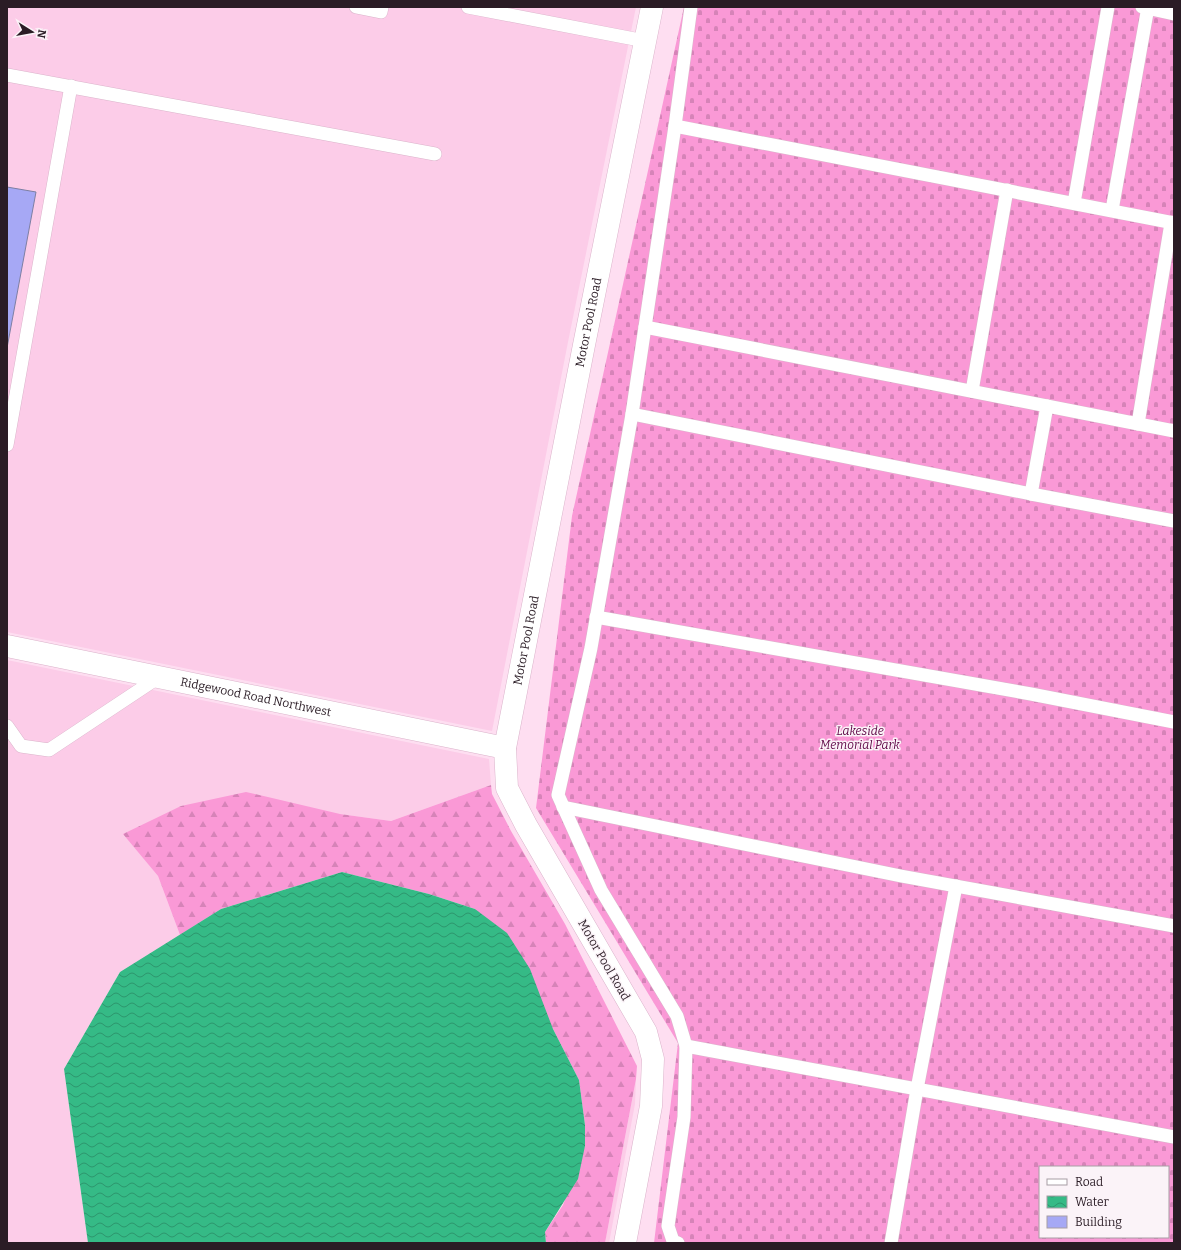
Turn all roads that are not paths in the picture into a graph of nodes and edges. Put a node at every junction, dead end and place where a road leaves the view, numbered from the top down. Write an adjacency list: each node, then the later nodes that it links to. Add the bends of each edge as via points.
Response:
1 (356, 7): 2 (lane, via 381,12)
2 (382, 7)
3 (468, 7): 9 (lane)
4 (652, 7): 9 (street, Motor Pool Road)
5 (691, 7): 12 (lane)
6 (1108, 7): 15 (lane)
7 (1146, 7): 8 (lane); 16 (lane)
8 (1174, 14)
9 (645, 41): 32 (street, Motor Pool Road)
10 (7, 75): 11 (lane)
11 (71, 86): 13 (lane); 24 (lane)
12 (675, 126): 14 (lane); 18 (lane)
13 (435, 154)
14 (1007, 190): 15 (lane); 19 (lane)
15 (1074, 203): 16 (lane)
16 (1112, 210): 17 (lane)
17 (1172, 223): 22 (lane)
18 (645, 327): 19 (lane); 21 (lane)
19 (972, 391): 20 (lane)
20 (1047, 406): 22 (lane); 25 (lane)
21 (632, 414): 25 (lane); 27 (lane)
22 (1138, 424): 23 (lane)
23 (1174, 431)
24 (7, 445)
25 (1031, 494): 26 (lane)
26 (1174, 521)
27 (596, 617): 30 (lane); 33 (lane, via 558,795)
28 (7, 646): 29 (street, Ridgewood Road Northwest)
29 (159, 677): 31 (lane, via 49,750 21,746); 32 (street, Ridgewood Road Northwest)
30 (1174, 722)
31 (7, 726)
32 (504, 748): 39 (street, Motor Pool Road, via 507,788 526,826 646,1032 653,1059 651,1106)
33 (563, 807): 34 (lane); 36 (lane, via 601,890 677,1016)
34 (956, 886): 35 (lane); 37 (lane)
35 (1174, 926)
36 (686, 1046): 37 (lane); 40 (lane, via 684,1117 668,1226 673,1241)
37 (917, 1089): 38 (lane); 41 (lane)
38 (1174, 1137)
39 (625, 1243)
40 (678, 1243)
41 (891, 1243)

